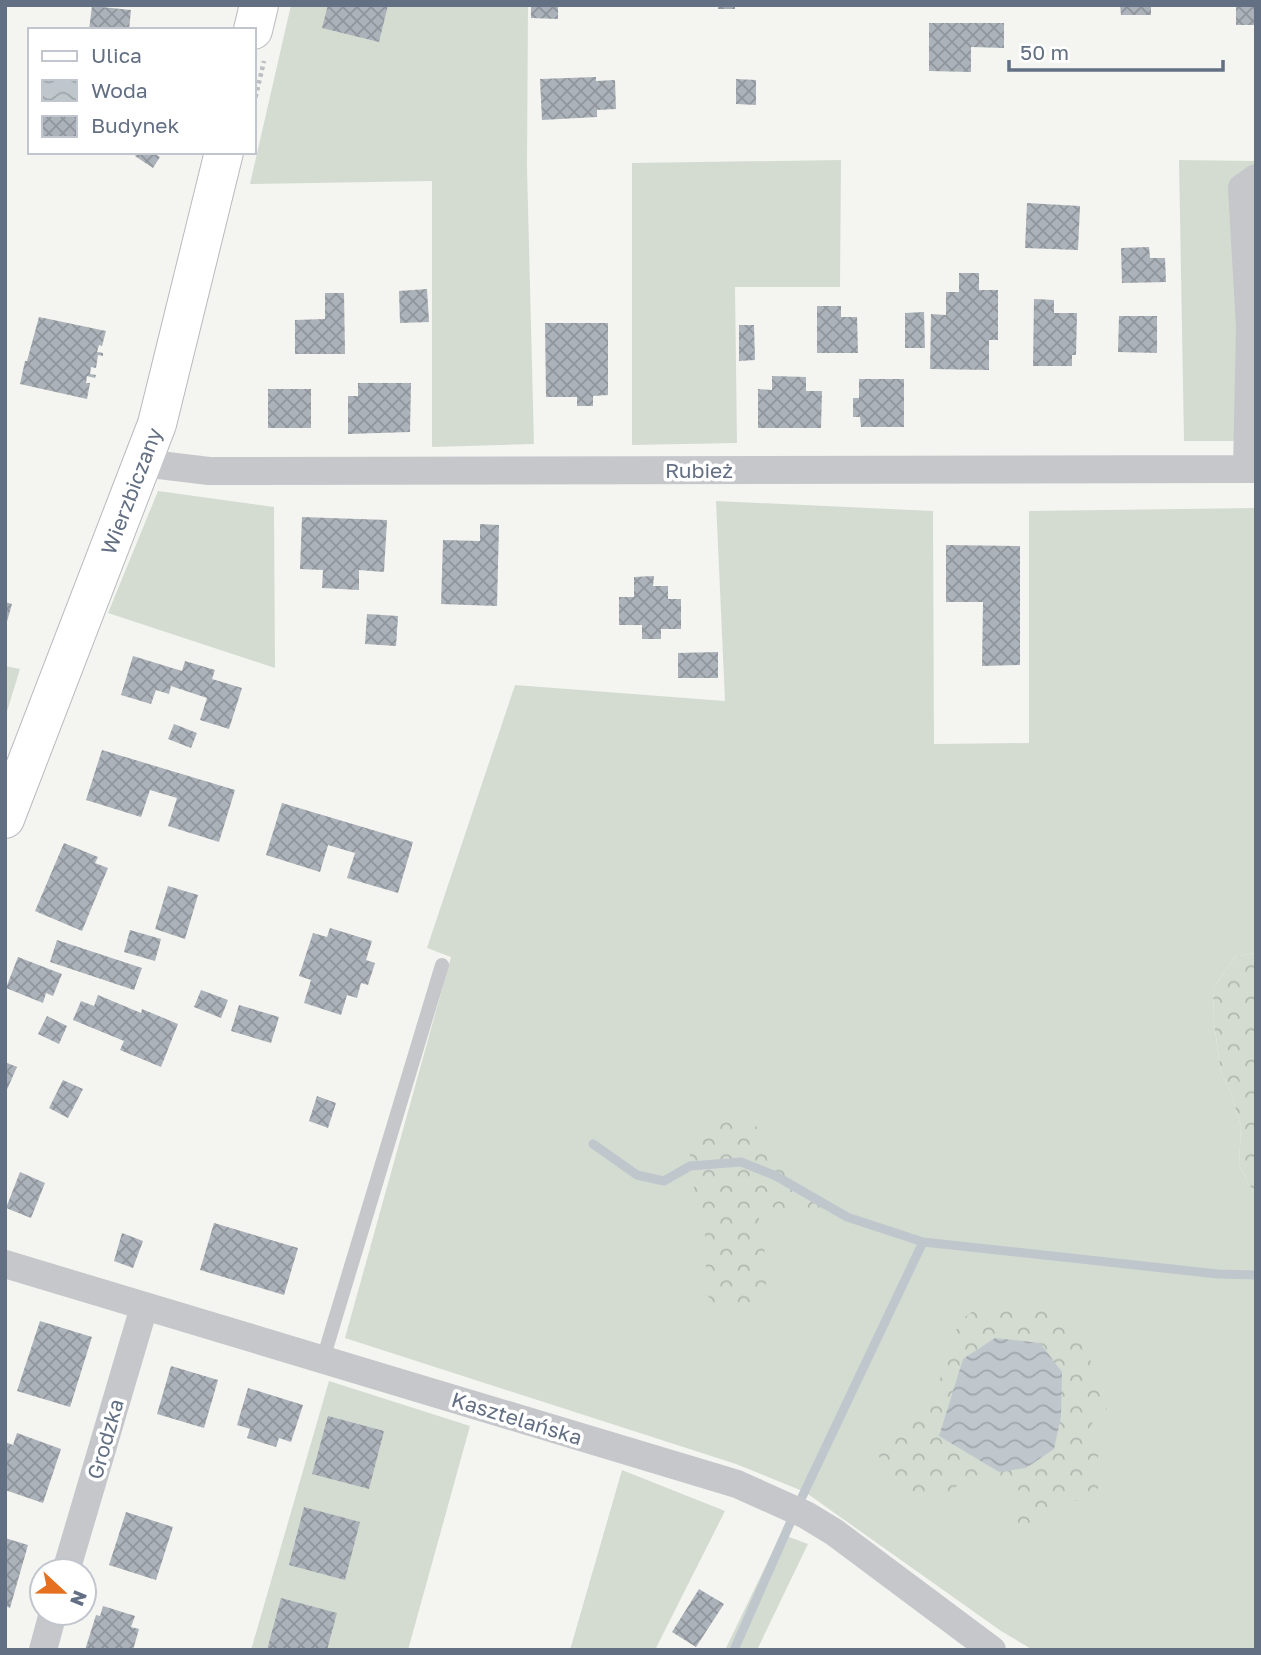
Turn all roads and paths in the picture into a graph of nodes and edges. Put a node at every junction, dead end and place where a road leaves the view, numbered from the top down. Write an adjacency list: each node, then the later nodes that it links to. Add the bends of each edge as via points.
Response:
1 (259, 5): 2 (street)
2 (254, 28)
3 (224, 154): 5 (street, Wierzbiczany, via 172,369)
4 (1256, 178): 6 (street, via 1242,188)
5 (142, 465): 6 (street, Rubież, via 209,471); 7 (street, Wierzbiczany)
6 (1252, 470)
7 (5, 819)
8 (442, 965): 11 (lane)
9 (5, 1264): 10 (street, Kasztelańska)
10 (144, 1307): 11 (street, Kasztelańska); 12 (street, Grodzka)
11 (323, 1359): 15 (street, Kasztelańska, via 780,1502 834,1532)
12 (70, 1557)
13 (49, 1627): 14 (street)
14 (43, 1650)
15 (992, 1650)

